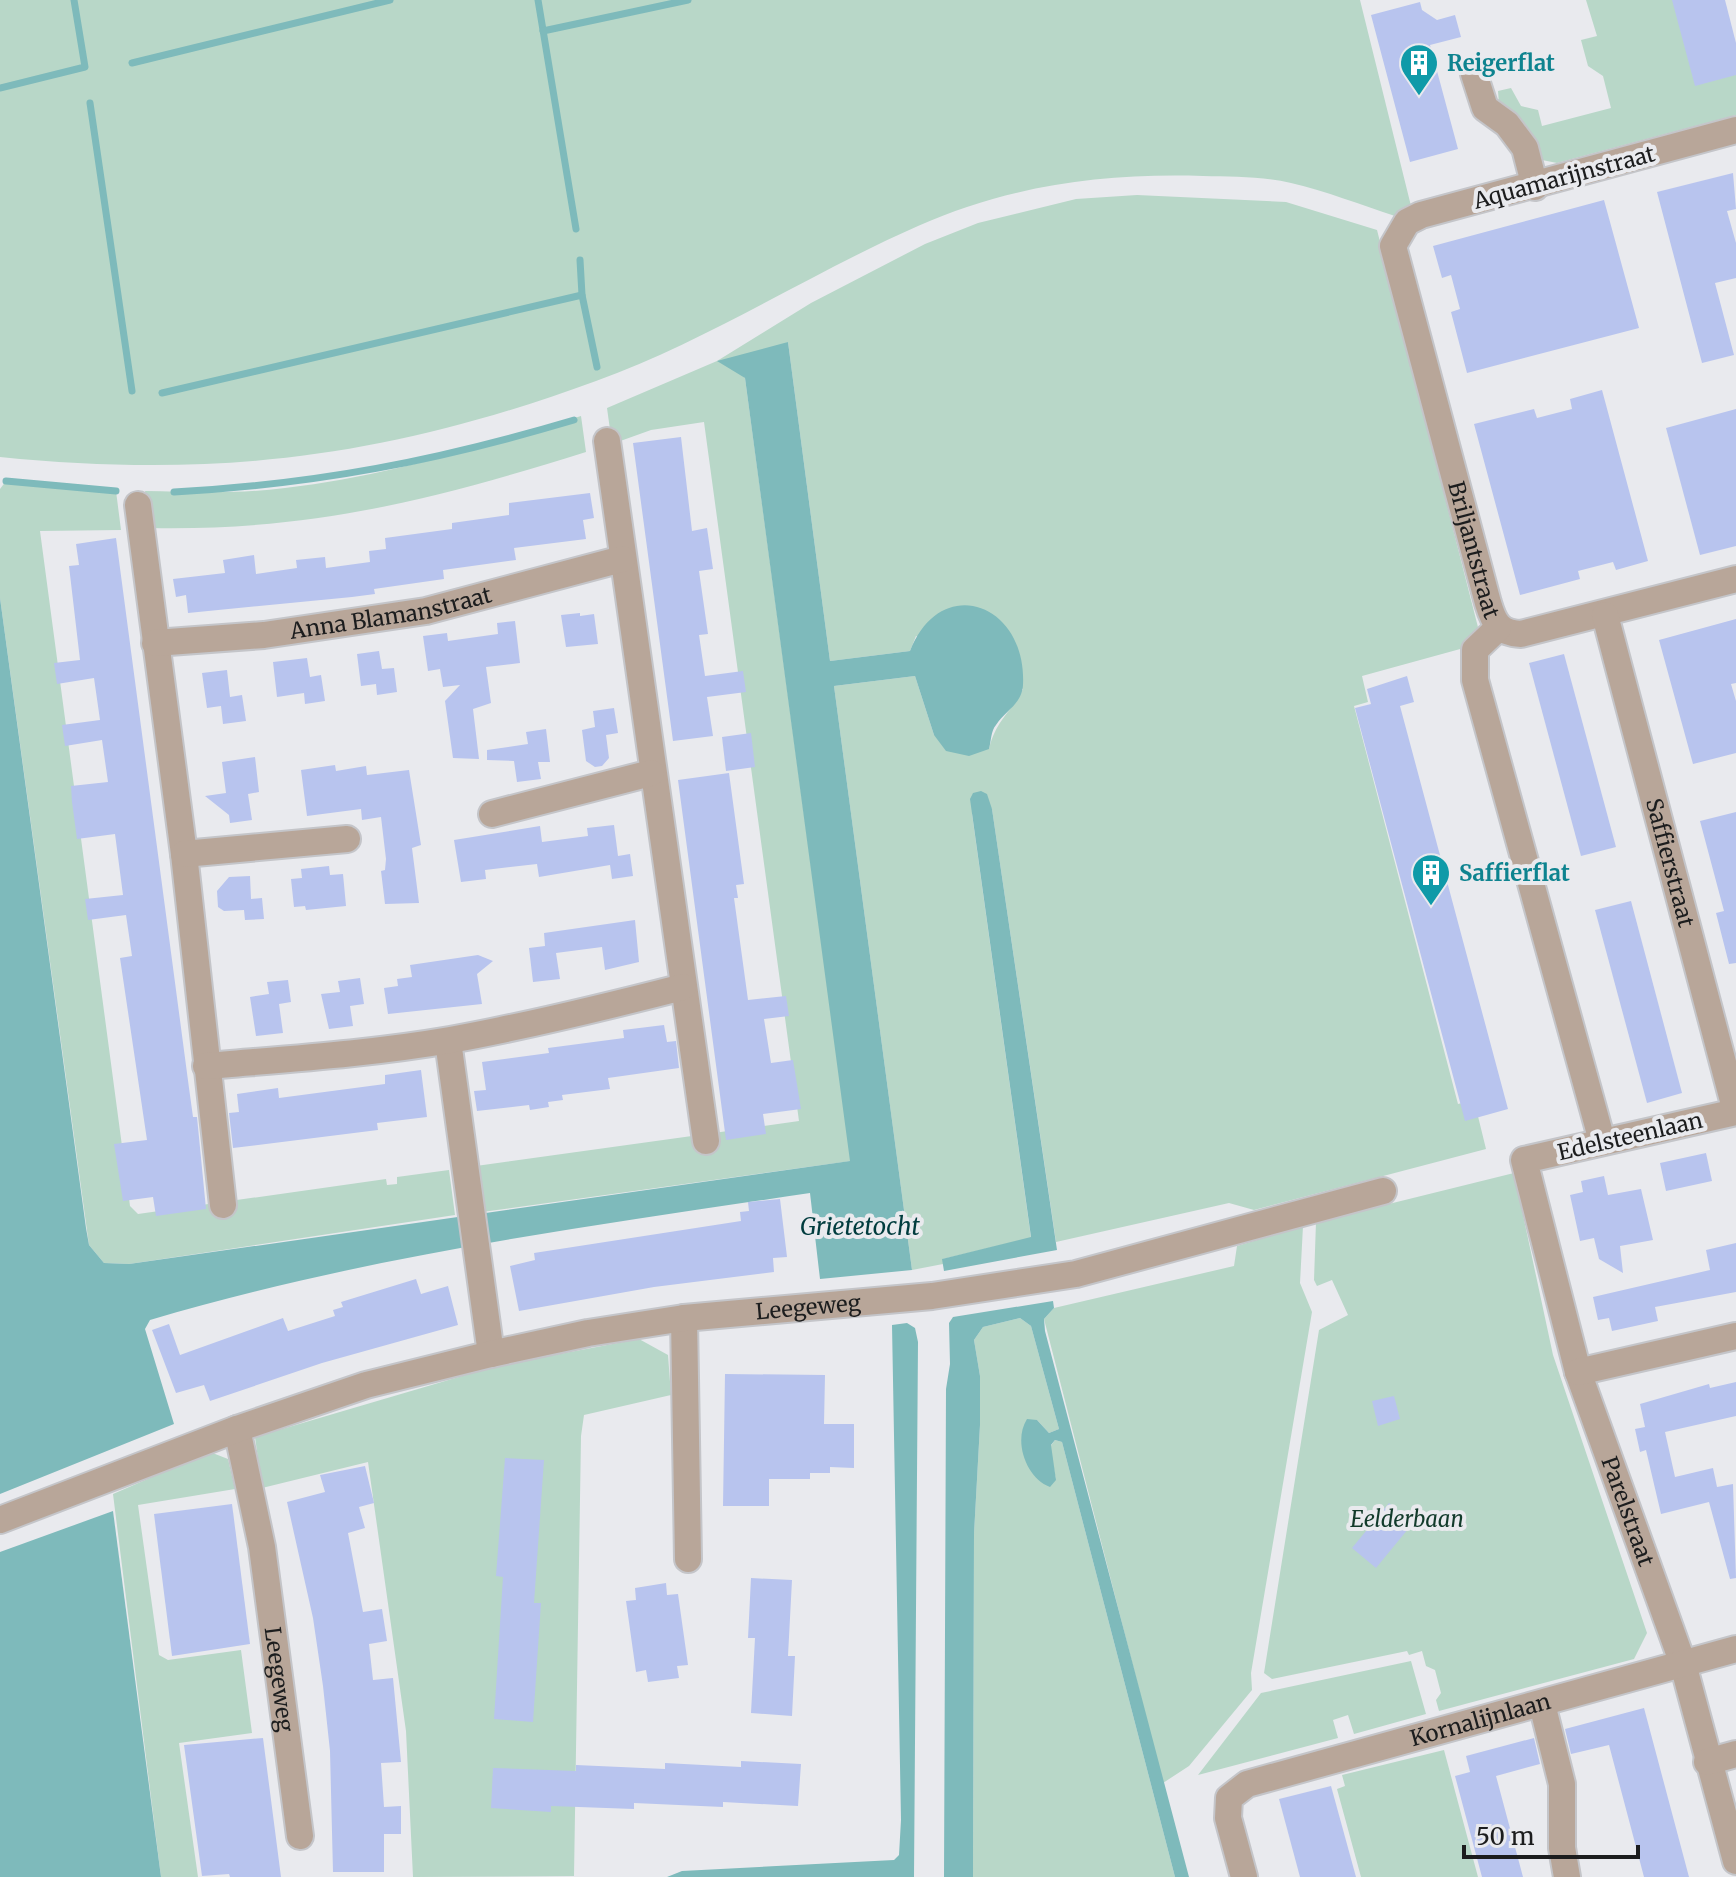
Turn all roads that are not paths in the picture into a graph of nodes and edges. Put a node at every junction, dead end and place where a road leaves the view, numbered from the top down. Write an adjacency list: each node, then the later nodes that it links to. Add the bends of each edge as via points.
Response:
1 (1474, 74): 3 (street, via 1485,108 1507,124 1525,148)
2 (1736, 130): 3 (street, Aquamarijnstraat)
3 (1535, 187): 4 (street, Aquamarijnstraat, via 1421,215)
4 (1399, 234): 10 (street, Briljantstraat, via 1393,246 1395,261)
5 (607, 441): 7 (street)
6 (138, 505): 11 (street)
7 (622, 559): 11 (street, Anna Blamanstraat, via 410,614 264,635); 12 (street)
8 (1736, 579): 9 (street, Briljantstraat)
9 (1605, 615): 10 (street, Briljantstraat, via 1521,634); 19 (street, Saffierstraat)
10 (1498, 628): 21 (street, via 1475,650 1475,680)
11 (155, 643): 15 (street)
12 (651, 773): 13 (street); 16 (street)
13 (492, 814)
14 (347, 839): 15 (street)
15 (184, 854): 18 (street)
16 (683, 987): 17 (street); 20 (street)
17 (448, 1041): 18 (street); 27 (street)
18 (206, 1066): 24 (street)
19 (1736, 1112): 21 (street, Edelsteenlaan)
20 (706, 1141)
21 (1602, 1141): 22 (street, Edelsteenlaan)
22 (1524, 1160): 28 (street, Parelstraat)
23 (1383, 1191): 25 (street, Leegeweg, via 1076,1274 932,1296)
24 (223, 1205)
25 (684, 1318): 27 (street, Leegeweg); 31 (street)
26 (1736, 1336): 28 (street)
27 (491, 1354): 29 (street, Leegeweg, via 366,1385)
28 (1578, 1372): 33 (street, Parelstraat)
29 (237, 1429): 30 (street, Leegeweg); 37 (street, Leegeweg, via 262,1547)
30 (0, 1520)
31 (688, 1559)
32 (1736, 1649): 33 (street, Kornalijnlaan)
33 (1683, 1664): 34 (street, Kornalijnlaan); 36 (street, Parelstraat)
34 (1542, 1704): 39 (street, Kornalijnlaan, via 1247,1784 1229,1798 1228,1818); 40 (street, via 1562,1784)
35 (1736, 1754): 36 (street)
36 (1707, 1762): 38 (street, Parelstraat)
37 (300, 1836)
38 (1736, 1861)
39 (1244, 1877)
40 (1567, 1877)

